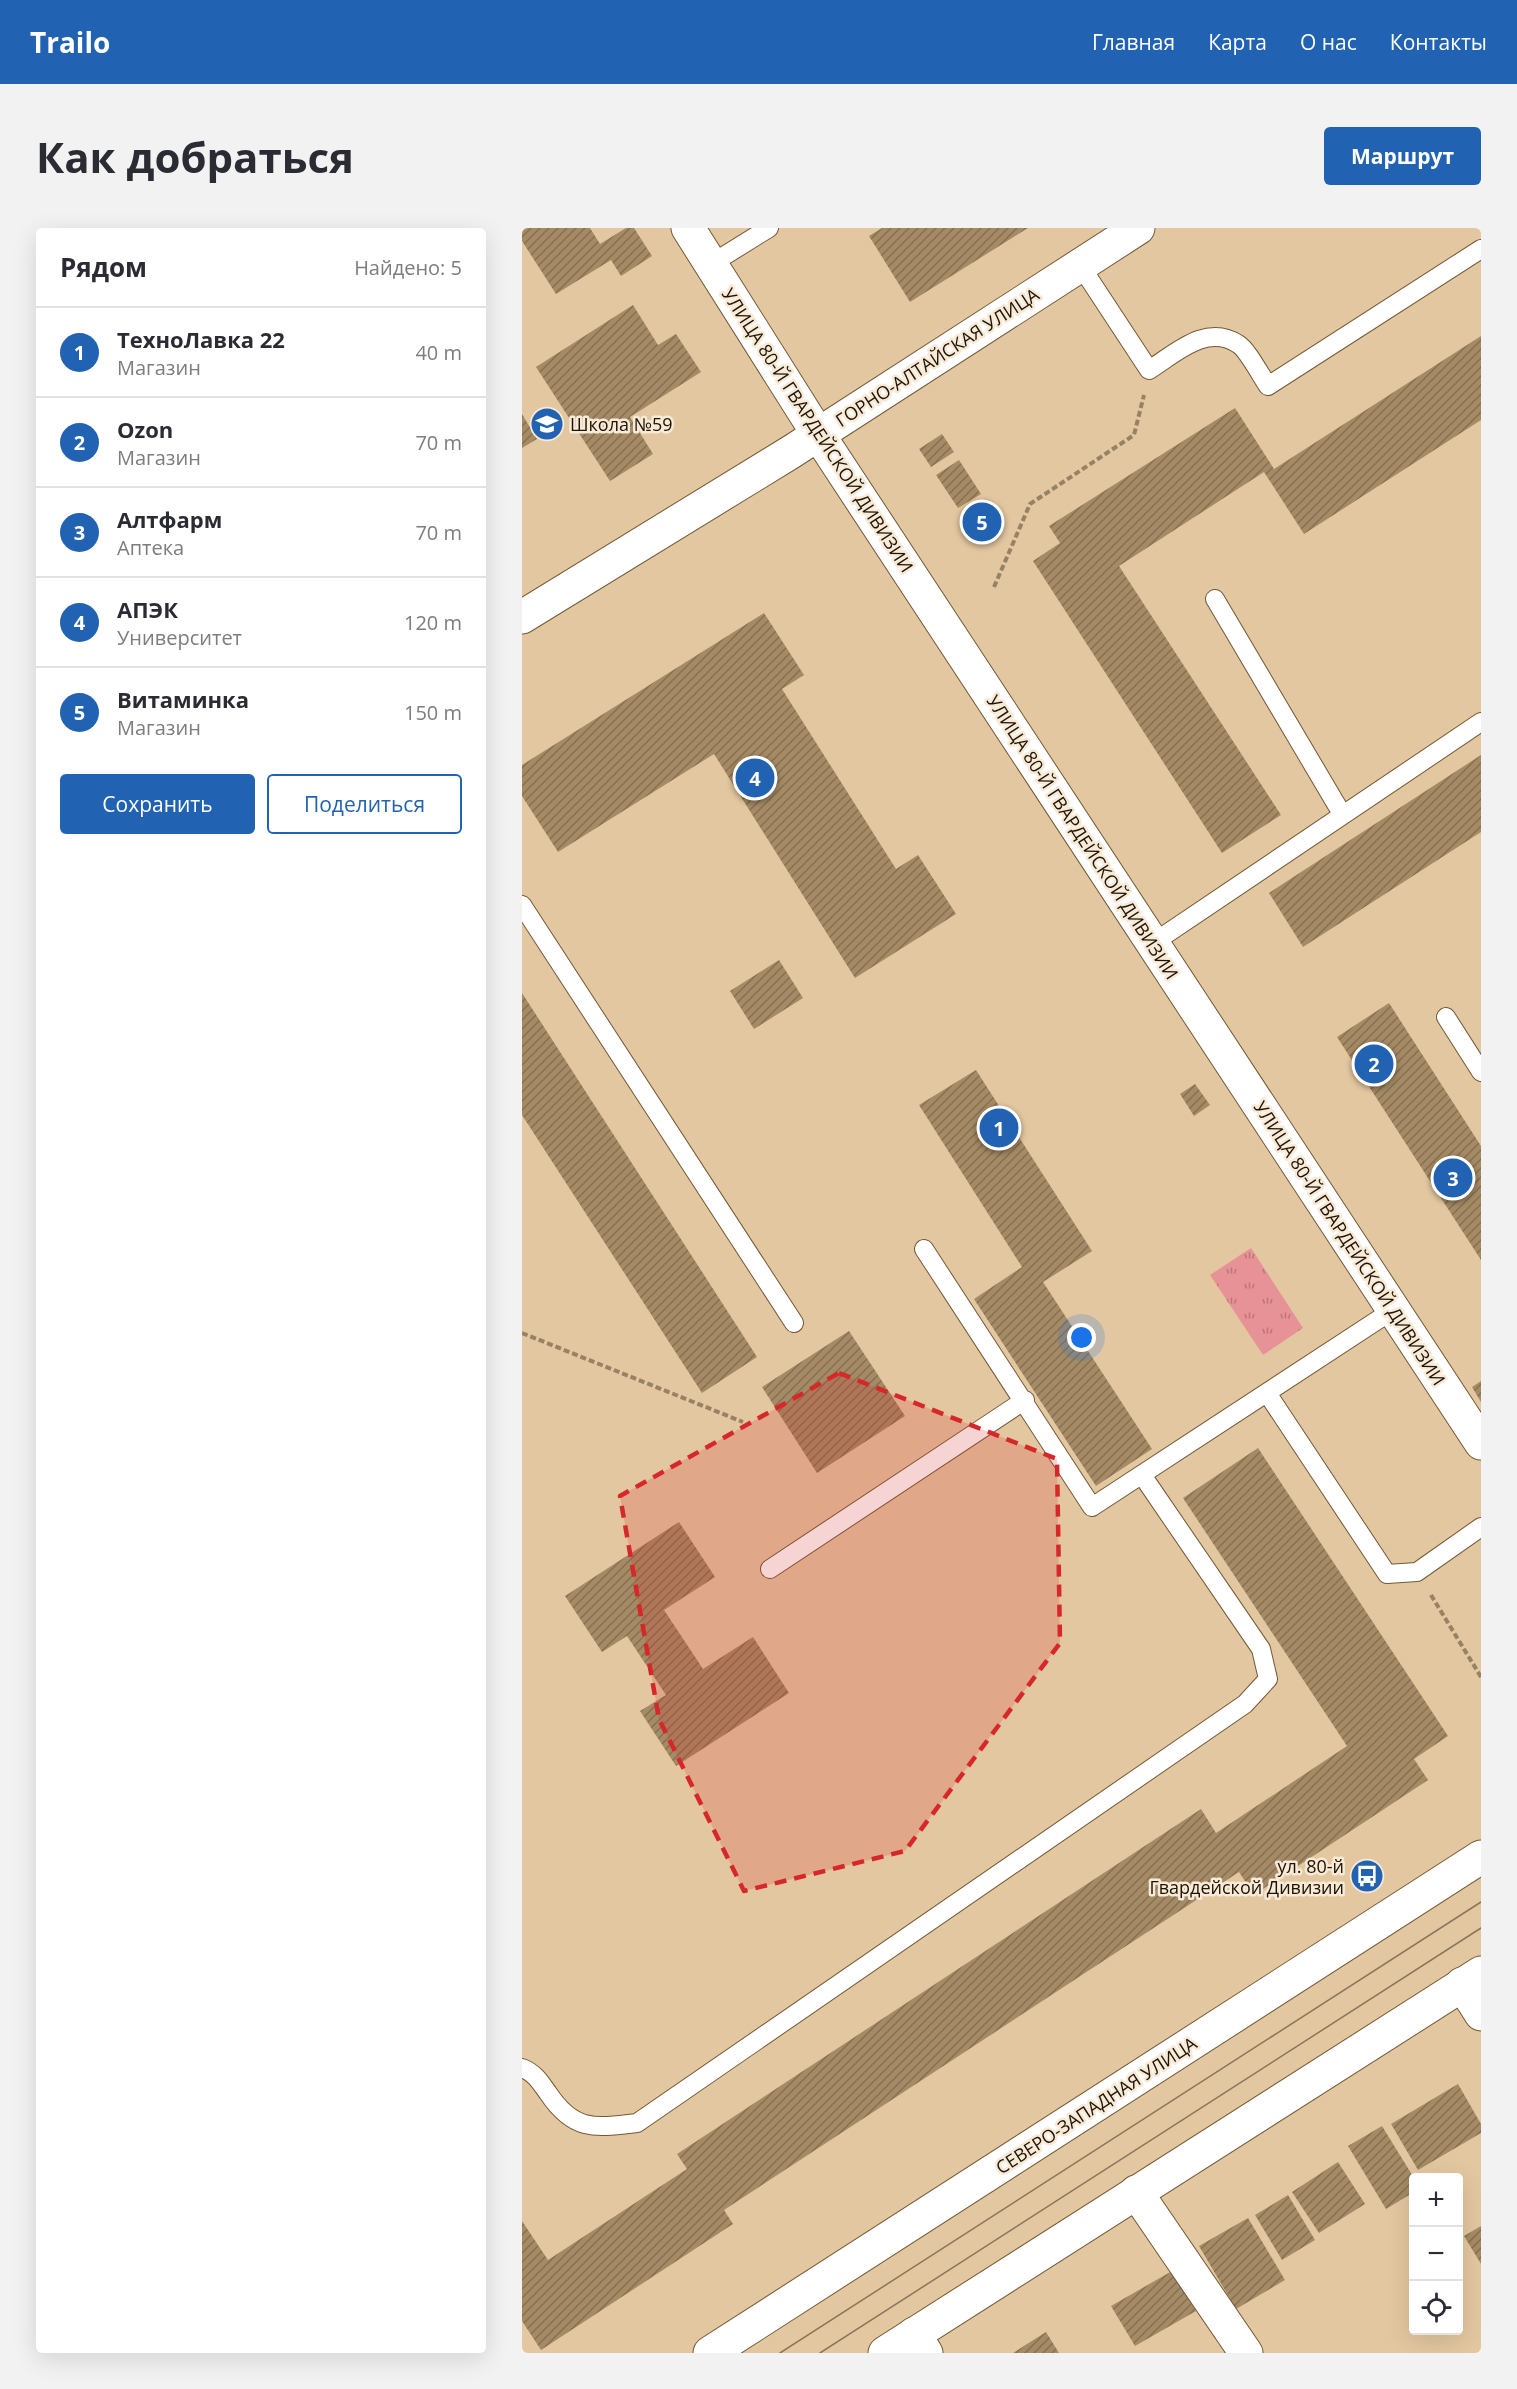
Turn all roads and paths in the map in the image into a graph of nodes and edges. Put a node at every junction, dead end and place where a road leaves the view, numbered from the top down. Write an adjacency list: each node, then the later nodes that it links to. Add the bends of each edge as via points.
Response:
1 (688, 228): 5 (street, УЛИЦА 80-Й ГВАРДЕЙСКОЙ ДИВИЗИИ)
2 (769, 228): 5 (lane)
3 (1138, 228): 6 (street, ГОРНО-АЛТАЙСКАЯ УЛИЦА)
4 (1481, 249): 7 (lane, via 1268,386 1239,344 1215,336 1197,339)
5 (711, 264): 8 (street, УЛИЦА 80-Й ГВАРДЕЙСКОЙ ДИВИЗИИ)
6 (1080, 265): 7 (lane); 8 (street, ГОРНО-АЛТАЙСКАЯ УЛИЦА)
7 (1149, 370): 9 (path, via 1134,435 1030,504)
8 (819, 434): 11 (street, ГОРНО-АЛТАЙСКАЯ УЛИЦА); 15 (street, УЛИЦА 80-Й ГВАРДЕЙСКОЙ ДИВИЗИИ)
9 (994, 587)
10 (1215, 599): 13 (lane)
11 (522, 617)
12 (1481, 722): 13 (lane)
13 (1342, 814): 15 (lane)
14 (522, 905): 20 (lane)
15 (1153, 943): 19 (street, УЛИЦА 80-Й ГВАРДЕЙСКОЙ ДИВИЗИИ)
16 (1446, 1017): 17 (lane)
17 (1481, 1072)
18 (924, 1249): 23 (lane)
19 (1393, 1310): 22 (lane); 25 (street, УЛИЦА 80-Й ГВАРДЕЙСКОЙ ДИВИЗИИ)
20 (794, 1323)
21 (522, 1333): 24 (path)
22 (1267, 1393): 26 (lane); 29 (lane, via 1387,1574)
23 (1025, 1400): 26 (lane, via 1092,1507); 28 (lane)
24 (743, 1422)
25 (1481, 1443)
26 (1142, 1475): 34 (lane, via 1261,1649 1268,1679 1245,1704 637,2123 593,2128 560,2111 533,2072)
27 (1481, 1527): 29 (lane)
28 (770, 1569)
29 (1417, 1572): 30 (path)
30 (1481, 1677)
31 (1481, 1857): 37 (street, СЕВЕРО-ЗАПАДНАЯ УЛИЦА)
32 (1472, 1978): 33 (street); 35 (street)
33 (1481, 2014)
34 (522, 2068)
35 (1136, 2192): 36 (street); 39 (street)
36 (920, 2343): 38 (street)
37 (710, 2353)
38 (885, 2353)
39 (1246, 2353)

